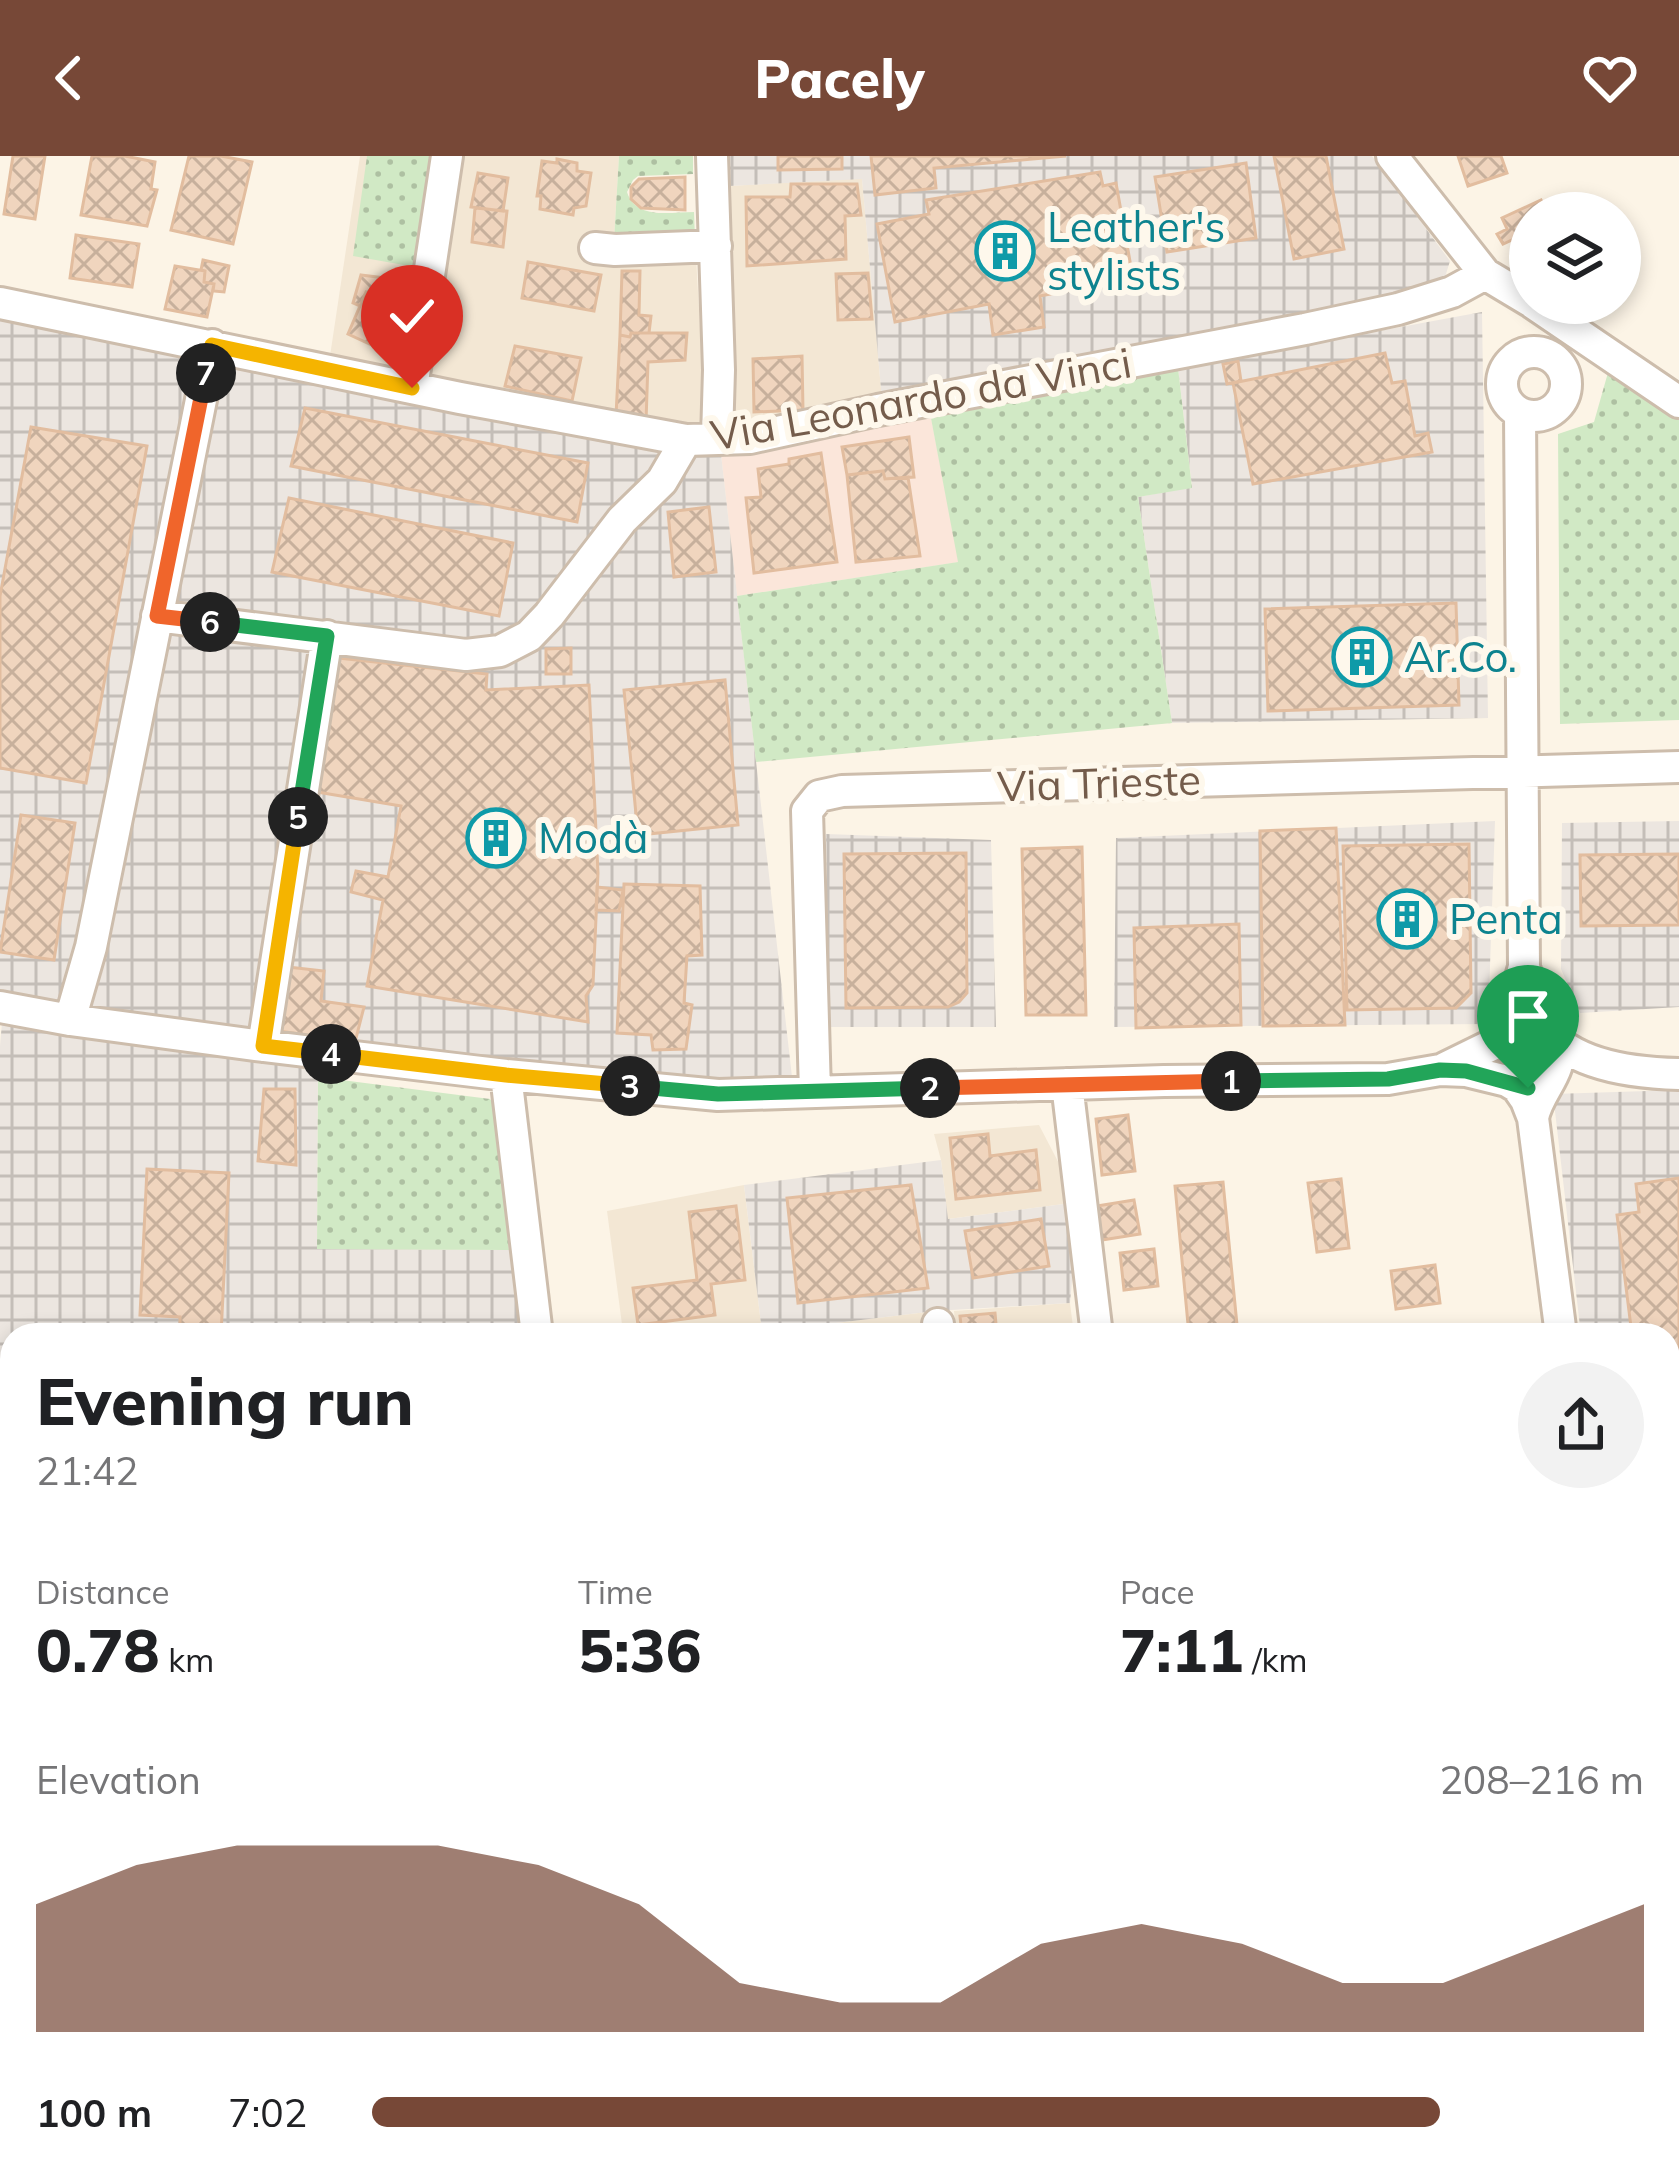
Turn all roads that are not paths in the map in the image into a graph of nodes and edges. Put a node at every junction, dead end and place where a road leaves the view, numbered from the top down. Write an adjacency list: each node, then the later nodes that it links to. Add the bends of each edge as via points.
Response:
1 (447, 156): 11 (street)
2 (712, 156): 4 (street)
3 (1392, 156): 6 (street)
4 (716, 246): 5 (street); 14 (street, via 720,386)
5 (595, 248)
6 (1485, 274): 7 (street); 14 (street, Via Leonardo da Vinci, via 1398,309 750,438)
7 (1509, 288)
8 (0, 303): 10 (street, Via Leonardo da Vinci)
9 (1564, 324): 12 (street)
10 (212, 345): 11 (street, Via Leonardo da Vinci); 15 (street)
11 (412, 388): 14 (street, Via Leonardo da Vinci)
12 (1679, 403)
13 (1520, 414): 18 (street)
14 (702, 440): 16 (street, via 598,548 529,636 500,652 466,655)
15 (157, 616): 16 (street); 21 (street)
16 (327, 636): 23 (street)
17 (1679, 767): 18 (street, Via Trieste)
18 (1522, 771): 19 (street); 29 (street, Via Trieste, via 819,796 807,811)
19 (1524, 967): 22 (street); 24 (street)
20 (0, 1006): 21 (street)
21 (70, 1020): 23 (street)
22 (1502, 1038): 24 (street, via 1496,1063); 24 (street, via 1523,1024); 25 (street)
23 (263, 1046): 27 (street)
24 (1538, 1066): 25 (street); 26 (street); 32 (street, via 1526,1100)
25 (1440, 1070): 28 (street, via 1388,1079)
26 (1679, 1074)
27 (506, 1075): 29 (street, via 718,1094); 30 (street)
28 (1067, 1084): 29 (street); 31 (street)
29 (815, 1092)
30 (536, 1323)
31 (1096, 1323)
32 (1559, 1323)

